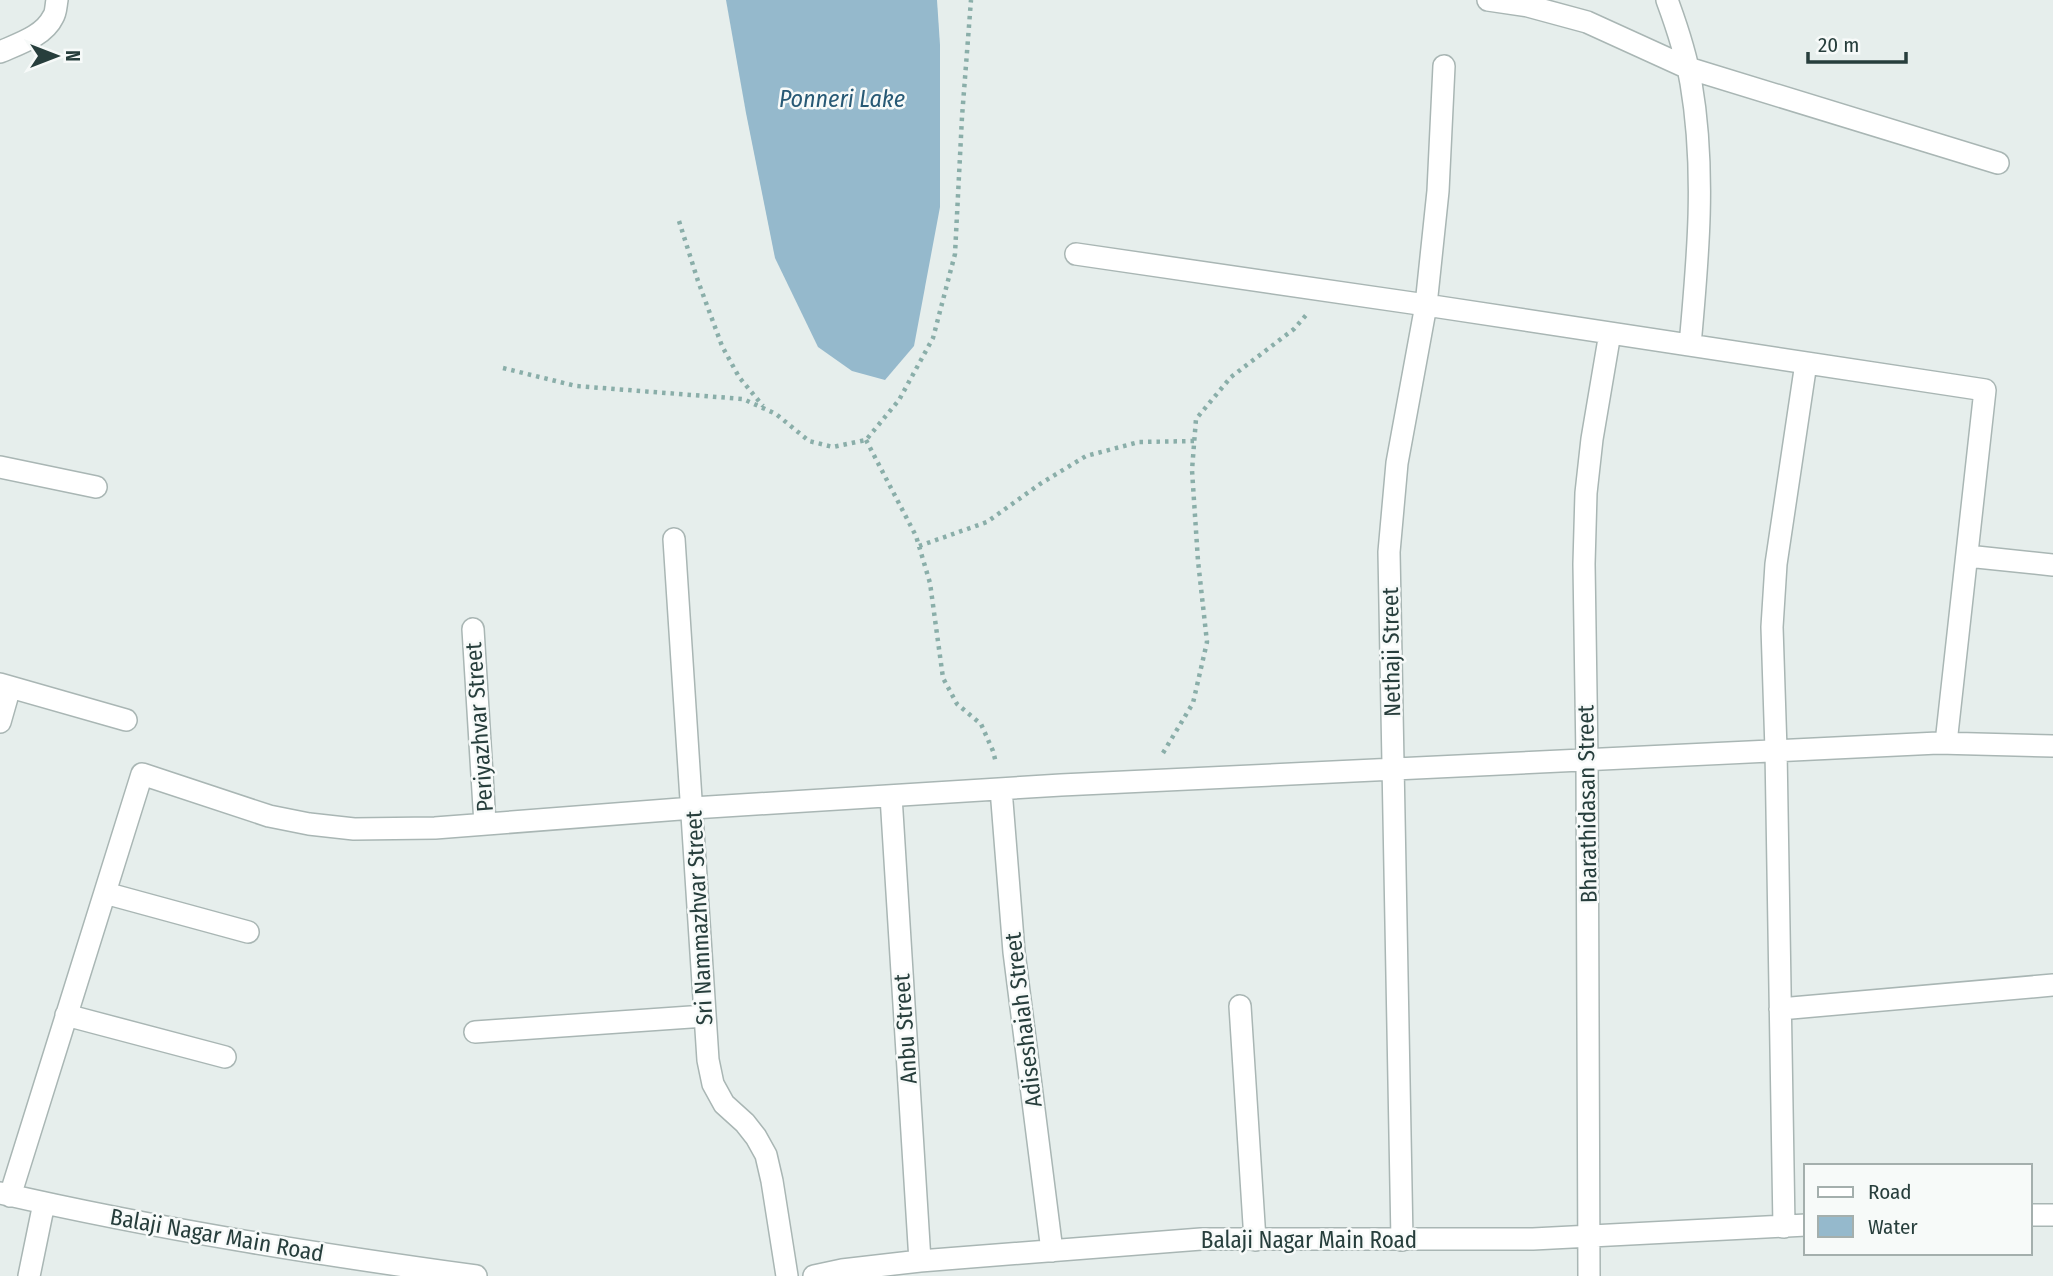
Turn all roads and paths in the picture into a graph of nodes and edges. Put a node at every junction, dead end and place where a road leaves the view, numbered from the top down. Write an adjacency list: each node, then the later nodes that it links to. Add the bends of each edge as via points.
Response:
1 (57, 0): 5 (street, via 54,17 45,28)
2 (971, 0): 18 (path, via 956,254 933,338 899,400)
3 (1488, 0): 7 (street, via 1587,23)
4 (1667, 0): 7 (street)
5 (0, 52)
6 (1444, 66): 12 (street, Nethaji Street)
7 (1688, 68): 8 (street); 14 (street, via 1700,184)
8 (1998, 163)
9 (679, 221): 17 (path, via 722,346)
10 (1076, 254): 11 (street)
11 (1327, 291): 12 (street); 19 (path, via 1294,329 1231,377 1196,419)
12 (1426, 305): 13 (street); 34 (street, Nethaji Street, via 1397,463 1389,552)
13 (1610, 333): 14 (street); 33 (street, Bharathidasan Street, via 1586,493)
14 (1689, 345): 15 (street)
15 (1806, 363): 24 (street, via 1985,390); 32 (street, via 1776,564 1772,628)
16 (503, 368): 17 (path, via 576,386 743,399)
17 (765, 410): 18 (path, via 809,441 833,447)
18 (866, 440): 23 (path)
19 (1195, 442): 23 (path, via 1139,442 1086,456 987,522); 35 (path, via 1192,470 1206,642 1193,703)
20 (0, 467): 21 (street)
21 (96, 487)
22 (674, 539): 38 (street, Sri Nammazhvar Street)
23 (919, 546): 36 (path, via 930,583 943,678 957,704 981,724 993,751)
24 (1967, 556): 25 (street); 30 (street)
25 (2053, 565)
26 (473, 629): 39 (street, Periyazhvar Street)
27 (5, 686): 28 (street); 29 (street)
28 (126, 720)
29 (0, 722)
30 (1946, 743): 31 (street); 32 (street)
31 (2053, 746)
32 (1776, 750): 33 (street); 44 (street)
33 (1587, 760): 34 (street); 55 (street, Bharathidasan Street)
34 (1393, 769): 35 (street); 57 (street, Nethaji Street)
35 (1146, 781): 36 (street)
36 (1001, 789): 37 (street); 58 (street, Adiseshaiah Street, via 1016,965)
37 (891, 796): 38 (street); 59 (street, Anbu Street)
38 (693, 808): 39 (street); 46 (street, Sri Nammazhvar Street)
39 (485, 824): 40 (street, via 354,829 309,824 269,816 142,774)
40 (105, 892): 41 (street); 45 (street)
41 (248, 932)
42 (2053, 985): 44 (street)
43 (1240, 1006): 56 (street)
44 (1780, 1009): 54 (street)
45 (66, 1015): 48 (street); 49 (street)
46 (705, 1016): 47 (street); 62 (street, Sri Nammazhvar Street, via 713,1084 765,1155)
47 (475, 1031)
48 (225, 1057)
49 (5, 1194): 50 (street, Balaji Nagar Main Road)
50 (44, 1203): 60 (street); 61 (street, Balaji Nagar Main Road, via 252,1242)
51 (2032, 1215): 52 (street)
52 (2053, 1215)
53 (1804, 1226): 54 (street, Balaji Nagar Main Road)
54 (1784, 1227): 55 (street, Balaji Nagar Main Road)
55 (1589, 1237): 57 (street, Balaji Nagar Main Road); 64 (street, Bharathidasan Street)
56 (1255, 1240): 57 (street, Balaji Nagar Main Road); 58 (street, Balaji Nagar Main Road, via 1200,1239)
57 (1402, 1240)
58 (1052, 1251): 59 (street, Balaji Nagar Main Road)
59 (920, 1261): 63 (street, Balaji Nagar Main Road)
60 (29, 1276)
61 (476, 1276)
62 (787, 1276)
63 (814, 1276)
64 (1589, 1276)

